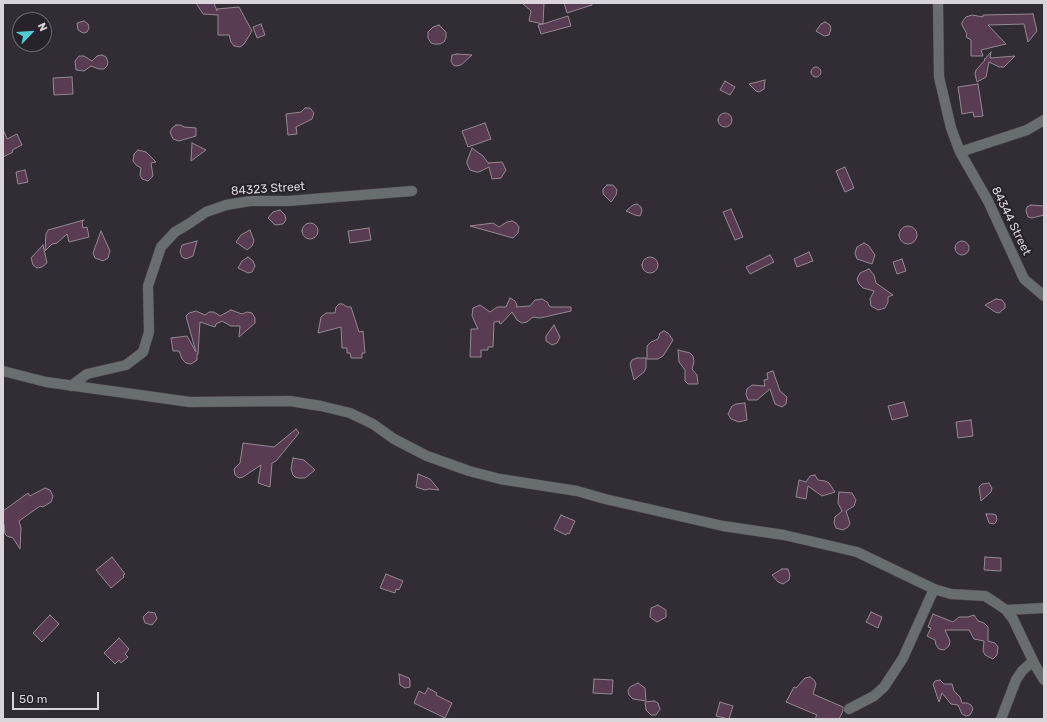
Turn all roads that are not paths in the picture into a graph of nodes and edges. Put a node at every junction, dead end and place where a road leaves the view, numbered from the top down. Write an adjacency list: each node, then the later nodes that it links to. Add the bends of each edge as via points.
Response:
1 (938, 3): 3 (street, 84344 Street, via 939,77 951,128)
2 (1044, 120): 3 (street, via 1027,130)
3 (960, 152): 5 (street, 84344 Street, via 988,201 1024,279)
4 (412, 191): 7 (street, 84323 Street, via 250,201 206,212 175,232 161,247 148,286 149,332 143,352 126,366 87,374)
5 (1044, 296)
6 (3, 371): 7 (street)
7 (71, 386): 8 (street, via 190,402 290,401 350,413 426,456 469,471 500,479 577,491 723,526 784,535 857,552)
8 (934, 589): 10 (street, via 951,594 985,596); 13 (street, via 903,658 884,687 874,696)
9 (1044, 608): 10 (street)
10 (1006, 610): 11 (street, via 1019,629)
11 (1033, 661): 12 (street); 14 (street, via 1016,680)
12 (1044, 680)
13 (849, 709)
14 (1001, 719)

